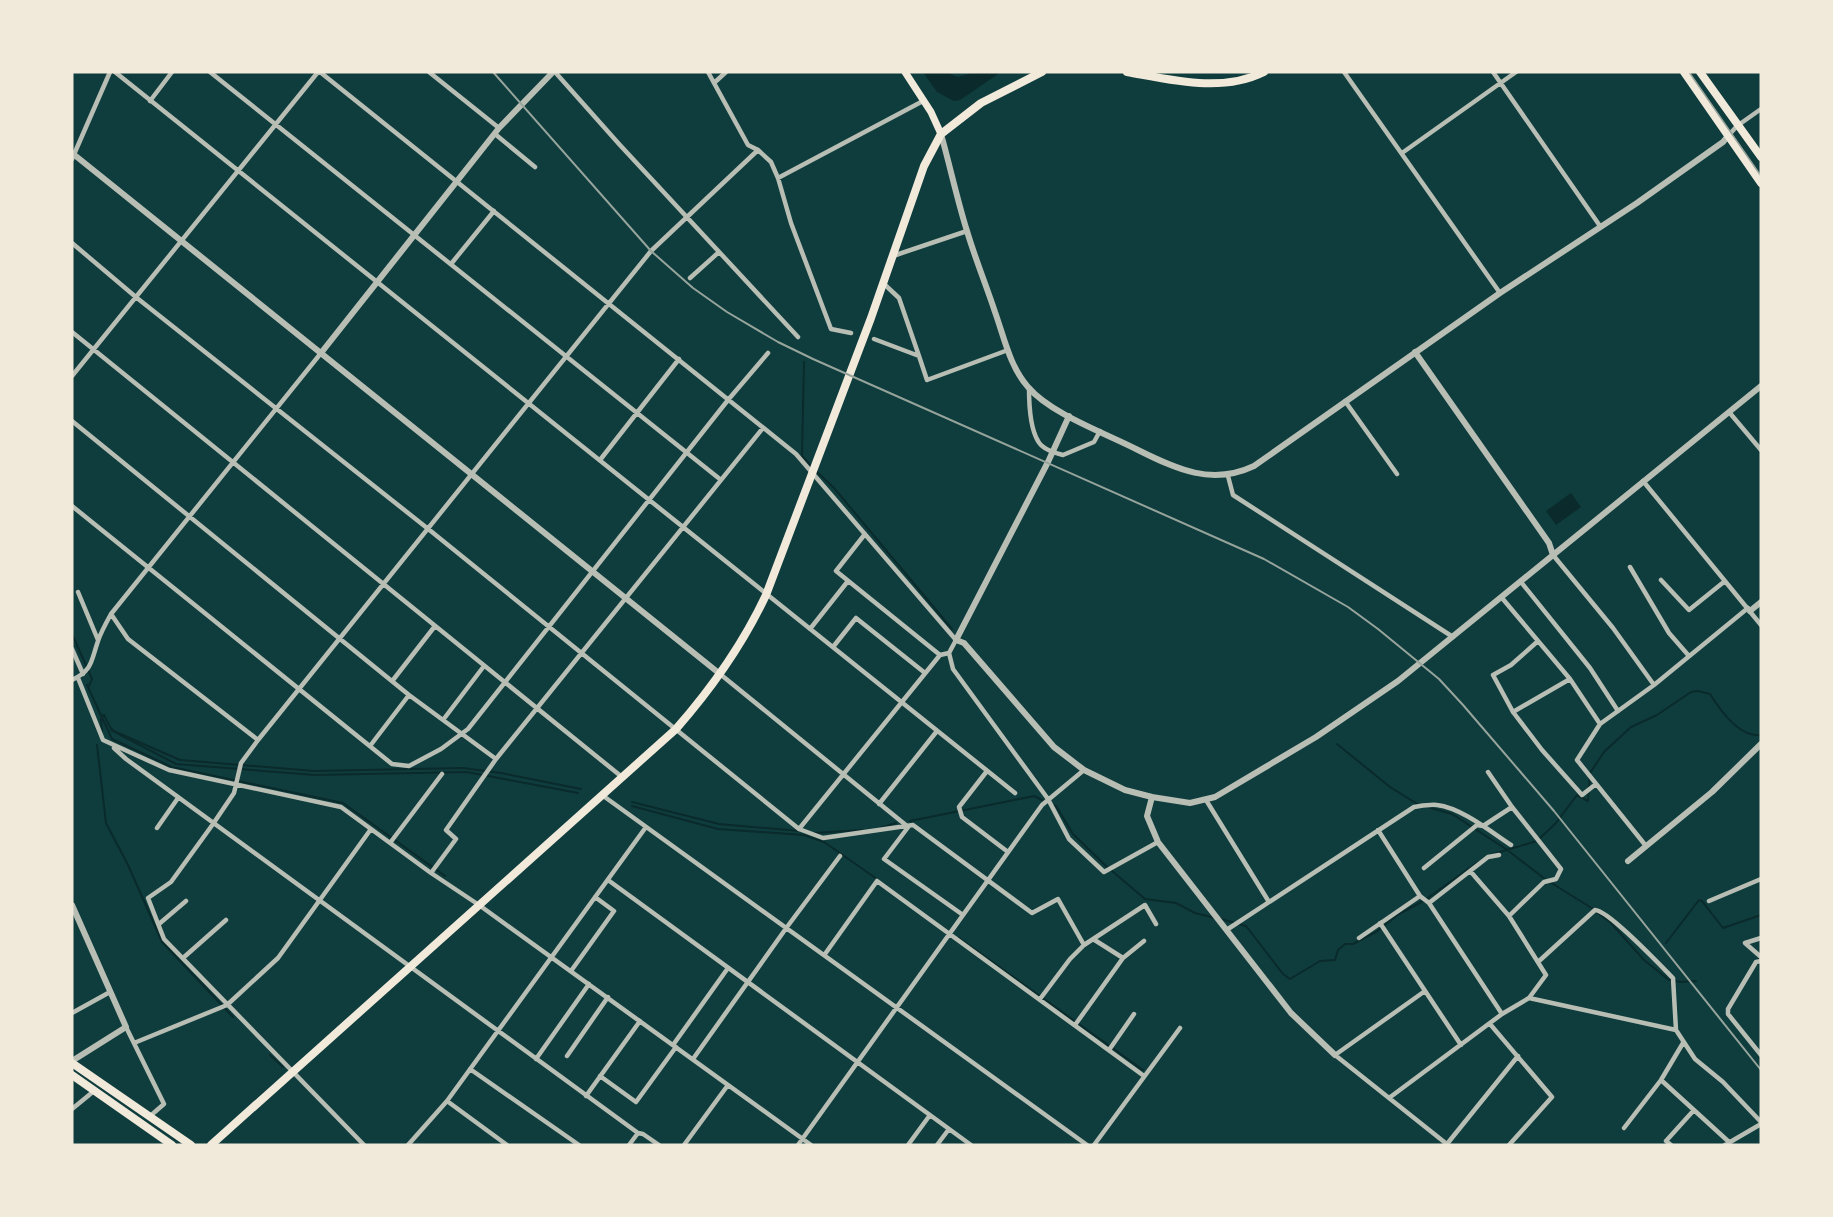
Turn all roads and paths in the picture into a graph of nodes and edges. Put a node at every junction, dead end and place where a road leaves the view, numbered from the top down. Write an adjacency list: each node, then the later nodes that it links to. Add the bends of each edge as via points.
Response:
1 (110, 72): 31 (street)
2 (115, 72): 21 (street)
3 (172, 72): 21 (street)
4 (210, 72): 24 (street)
5 (319, 72): 24 (street); 36 (street)
6 (429, 72): 26 (street)
7 (554, 72): 26 (street); 39 (street)
8 (708, 72): 19 (street)
9 (726, 72): 19 (street)
10 (905, 72): 22 (main road)
11 (1042, 72): 27 (main road, via 981,103)
12 (1127, 72): 13 (main road, via 1229,84)
13 (1264, 72)
14 (1344, 72): 30 (street)
15 (1493, 72): 20 (street)
16 (1516, 72): 20 (street)
17 (1684, 72): 28 (main road)
18 (1700, 72): 25 (main road)
19 (714, 83): 29 (street, via 748,145)
20 (1501, 83): 30 (street); 40 (street)
21 (150, 100): 34 (street)
22 (923, 101): 27 (main road); 35 (street)
23 (1761, 109): 25 (street)
24 (276, 125): 34 (street); 42 (street)
25 (1737, 126): 28 (street); 32 (main road)
26 (497, 131): 33 (street); 36 (street)
27 (941, 134): 41 (street); 46 (main road, via 924,166)
28 (1728, 136): 37 (main road); 40 (street, via 1675,177)
29 (758, 150): 35 (street, via 771,162); 39 (street)
30 (1402, 153): 51 (street)
31 (72, 155): 43 (street)
32 (1761, 158)
33 (535, 167)
34 (238, 171): 43 (street); 49 (street)
35 (778, 178): 55 (street, via 831,329)
36 (456, 182): 38 (street); 42 (street)
37 (1761, 183)
38 (494, 211): 47 (street); 53 (street)
39 (687, 217): 45 (street); 53 (street, via 651,251)
40 (1600, 226): 51 (street)
41 (967, 231): 46 (street); 58 (street)
42 (416, 235): 47 (street); 49 (street)
43 (182, 242): 52 (street); 61 (street)
44 (72, 243): 52 (street)
45 (719, 252): 48 (street); 56 (street)
46 (893, 256): 50 (main road)
47 (451, 264): 64 (street)
48 (690, 278)
49 (377, 283): 61 (street); 71 (street)
50 (883, 283): 63 (street, via 898,298); 105 (main road)
51 (1500, 293): 60 (street)
52 (137, 298): 59 (street); 72 (street)
53 (609, 303): 64 (street); 65 (street)
54 (72, 332): 59 (street)
55 (851, 333)
56 (798, 337)
57 (874, 339): 63 (street)
58 (1008, 350): 63 (street, via 927,380); 68 (street)
59 (93, 351): 66 (street); 83 (street)
60 (1415, 352): 70 (street); 95 (street, via 1549,543)
61 (321, 353): 72 (street); 84 (street)
62 (768, 353): 69 (street)
63 (920, 356)
64 (565, 357): 71 (street); 73 (street)
65 (679, 359): 69 (street); 73 (street)
66 (72, 376)
67 (1761, 386): 74 (street)
68 (1029, 388): 75 (street); 80 (street, via 1029,410 1038,442)
69 (728, 400): 77 (street); 81 (street)
70 (1345, 401): 85 (street); 86 (street, via 1254,466)
71 (528, 404): 82 (street); 84 (street)
72 (276, 408): 83 (street); 92 (street)
73 (637, 412): 81 (street); 82 (street)
74 (1729, 412): 79 (street); 88 (street)
75 (1069, 416): 78 (street); 80 (street)
76 (72, 421): 91 (street)
77 (763, 428): 87 (street); 94 (street, via 796,454)
78 (1100, 431): 80 (street, via 1094,442 1063,454); 86 (street, via 1179,468 1200,475)
79 (1761, 450)
80 (1053, 451): 118 (street)
81 (688, 452): 87 (street); 89 (street)
82 (600, 460): 89 (street)
83 (232, 462): 91 (street); 103 (street)
84 (473, 474): 92 (street); 98 (street)
85 (1397, 474)
86 (1228, 476): 116 (street, via 1233,495)
87 (721, 480): 93 (street)
88 (1643, 481): 95 (street); 101 (street)
89 (648, 501): 93 (street); 98 (street)
90 (72, 506): 96 (street)
91 (189, 517): 96 (street); 115 (street)
92 (427, 528): 103 (street); 113 (street)
93 (682, 528): 105 (street); 106 (street)
94 (865, 534): 100 (street, via 836,571); 118 (street)
95 (1553, 555): 102 (street); 135 (street)
96 (149, 566): 110 (street); 136 (street)
97 (1630, 567): 125 (street, via 1669,633)
98 (593, 571): 106 (street); 113 (street)
99 (1661, 580): 101 (street, via 1689,610)
100 (849, 581): 114 (street); 124 (street)
101 (1725, 581): 109 (street)
102 (1521, 582): 107 (street); 140 (street, via 1590,668)
103 (383, 584): 112 (street); 115 (street)
104 (78, 592): 117 (street)
105 (766, 595): 114 (street); 129 (main road)
106 (626, 598): 122 (street); 129 (street)
107 (1502, 598): 116 (street); 119 (street)
108 (1761, 602): 109 (street)
109 (1749, 609): 111 (street); 125 (street)
110 (111, 614): 117 (street); 147 (street, via 128,639)
111 (1761, 625)
112 (435, 626): 126 (street); 133 (street)
113 (549, 628): 122 (street); 134 (street)
114 (810, 629): 120 (street)
115 (340, 637): 133 (street); 136 (street)
116 (1453, 637): 166 (street, via 1398,681 1316,737)
117 (98, 640): 128 (street, via 91,666)
118 (956, 640): 123 (street); 153 (street, via 964,643 1054,747)
119 (1538, 641): 131 (street); 141 (street, via 1511,665 1492,675)
120 (833, 647): 127 (street, via 856,618); 138 (street)
121 (72, 649): 128 (street)
122 (581, 653): 139 (street); 144 (street)
123 (949, 653): 124 (street); 165 (street, via 953,669)
124 (940, 655): 127 (street)
125 (1689, 656): 135 (street)
126 (484, 666): 134 (street); 142 (street)
127 (925, 673): 138 (street)
128 (83, 674): 130 (street)
129 (720, 674): 144 (main road); 157 (street)
130 (78, 678): 132 (street); 148 (street, via 98,731)
131 (1570, 679): 141 (street); 143 (street)
132 (72, 680)
133 (393, 680): 137 (street)
134 (505, 683): 139 (street); 146 (street)
135 (1654, 685): 140 (street)
136 (299, 689): 147 (street); 149 (street)
137 (409, 694): 142 (street); 149 (street)
138 (902, 702): 145 (street); 157 (street)
139 (537, 709): 152 (street); 158 (street)
140 (1618, 711): 143 (street)
141 (1513, 712): 160 (street, via 1582,795)
142 (443, 720): 146 (street)
143 (1600, 724): 160 (street, via 1577,760)
144 (676, 729): 158 (main road); 175 (street)
145 (937, 731): 154 (street); 167 (street)
146 (461, 734): 149 (street, via 409,765 392,764); 152 (street)
147 (258, 740): 159 (street, via 241,764)
148 (110, 744): 159 (street, via 169,770); 164 (street)
149 (370, 746)
150 (1759, 746): 151 (street); 180 (street, via 1712,792)
151 (1761, 754)
152 (496, 759): 186 (street, via 446,830 456,839)
153 (1084, 770): 163 (street, via 1125,790); 165 (street)
154 (987, 771): 161 (street); 181 (street, via 959,807 962,817)
155 (1488, 772): 168 (street)
156 (442, 774): 178 (street)
157 (843, 775): 167 (street); 175 (street)
158 (622, 777): 162 (main road)
159 (238, 783): 169 (street); 174 (street, via 341,807)
160 (1596, 784): 180 (street)
161 (1015, 793)
162 (602, 795): 172 (street); 198 (main road)
163 (1152, 797): 166 (street, via 1190,803); 177 (street, via 1147,816)
164 (178, 798): 169 (street); 173 (street)
165 (1048, 800): 177 (street, via 1069,839 1104,872); 181 (street)
166 (1206, 800): 196 (street)
167 (879, 804): 170 (street)
168 (1512, 807): 171 (street); 201 (street, via 1561,869 1556,879 1544,882)
169 (213, 824): 194 (street); 204 (street, via 171,882 148,898)
170 (908, 825): 175 (street, via 823,838); 190 (street); 200 (street, via 884,859)
171 (1480, 825): 176 (street, via 1436,805 1414,807); 179 (street); 185 (street)
172 (646, 827): 189 (street); 206 (street)
173 (157, 828)
174 (371, 829): 178 (street); 194 (street)
175 (799, 829)
176 (1378, 830): 191 (street); 196 (street)
177 (1158, 842): 207 (street)
178 (390, 843): 186 (street)
179 (1512, 846)
180 (1646, 846): 184 (street)
181 (1008, 852): 190 (street)
182 (1499, 855): 187 (street, via 1488,857)
183 (840, 856): 206 (street)
184 (1628, 861)
185 (1424, 868)
186 (433, 870): 198 (street)
187 (1471, 872): 197 (street); 201 (street)
188 (1761, 879): 195 (street)
189 (608, 880): 192 (street); 221 (street)
190 (988, 880): 200 (street); 213 (street, via 1032,913 1059,899)
191 (1420, 896): 197 (street); 203 (street)
192 (595, 897): 215 (street); 222 (street, via 614,911)
193 (186, 901): 204 (street)
194 (320, 901): 220 (street); 230 (street, via 278,958)
195 (1708, 901)
196 (1269, 902): 207 (street)
197 (1429, 903): 234 (street)
198 (479, 904): 215 (street); 220 (main road)
199 (72, 905): 226 (street)
200 (963, 915): 208 (street)
201 (1509, 916): 219 (street)
202 (226, 920): 216 (street)
203 (1380, 923): 209 (street); 225 (street)
204 (159, 924): 216 (street, via 164,939)
205 (1156, 924): 211 (street, via 1145,905)
206 (787, 927): 214 (street); 223 (street)
207 (1228, 929): 247 (street, via 1291,1013)
208 (949, 933): 214 (street, via 877,881); 229 (street); 231 (street)
209 (1359, 938)
210 (1761, 938): 218 (street, via 1745,943)
211 (1094, 939): 213 (street); 217 (street)
212 (1144, 941): 217 (street)
213 (1084, 945): 229 (street)
214 (825, 954): 231 (street)
215 (551, 957): 222 (street); 241 (street)
216 (183, 958): 230 (street)
217 (1123, 958): 236 (street)
218 (1761, 959): 248 (street, via 1728,1009)
219 (1538, 962): 228 (street, via 1546,975); 240 (street, via 1594,910 1600,910 1673,978)
220 (410, 967): 241 (street); 256 (main road)
221 (728, 968): 223 (street); 245 (street)
222 (571, 971): 224 (street)
223 (748, 983): 252 (street); 254 (street)
224 (589, 984): 227 (street); 251 (street)
225 (1425, 991): 244 (street); 247 (street)
226 (110, 992): 232 (street); 238 (street)
227 (608, 997): 235 (street); 249 (street)
228 (1529, 998): 234 (street); 240 (street)
229 (1040, 999): 236 (street)
230 (225, 1006): 242 (street); 256 (street)
231 (897, 1007): 254 (street); 292 (street)
232 (72, 1013)
233 (1134, 1014): 246 (street)
234 (1502, 1014): 237 (street)
235 (640, 1021): 245 (street); 258 (street)
236 (1075, 1024): 246 (street)
237 (1490, 1024): 244 (street); 250 (street)
238 (126, 1027): 242 (street); 253 (street)
239 (1180, 1028): 259 (street)
240 (1676, 1030): 243 (street)
241 (497, 1031): 251 (street); 255 (street)
242 (134, 1043): 269 (street, via 164,1104)
243 (1683, 1043): 260 (street); 270 (street)
244 (1461, 1045): 264 (street)
245 (674, 1046): 252 (street); 258 (street, via 636,1102)
246 (1109, 1050): 259 (street)
247 (1335, 1055): 264 (street)
248 (1761, 1055)
249 (567, 1056)
250 (1518, 1056): 275 (street); 294 (street, via 1552,1096)
251 (536, 1059): 263 (street)
252 (693, 1059): 261 (street)
253 (72, 1062): 269 (main road)
254 (857, 1062): 268 (street); 274 (street)
255 (470, 1069): 265 (street); 283 (street)
256 (293, 1072): 279 (main road); 280 (street)
257 (72, 1076): 262 (main road)
258 (600, 1076): 263 (street)
259 (1144, 1076): 293 (street)
260 (1661, 1080): 267 (street); 271 (street)
261 (728, 1085): 274 (street); 286 (street)
262 (94, 1091): 266 (street); 277 (main road)
263 (586, 1095): 273 (street)
264 (1389, 1098): 275 (street)
265 (447, 1101): 281 (street); 282 (street)
266 (72, 1109)
267 (1694, 1110): 276 (street); 295 (street, via 1666,1141)
268 (930, 1115): 272 (street); 289 (street)
269 (149, 1117): 278 (main road)
270 (1761, 1123): 276 (street)
271 (1624, 1128)
272 (949, 1129): 290 (street); 291 (street)
273 (638, 1133): 284 (street); 285 (street)
274 (802, 1138): 287 (street); 288 (street)
275 (1448, 1144)
276 (1727, 1144)
277 (172, 1145)
278 (191, 1145)
279 (211, 1145)
280 (364, 1145)
281 (408, 1145)
282 (507, 1145)
283 (579, 1145)
284 (629, 1145)
285 (659, 1145)
286 (684, 1145)
287 (798, 1145)
288 (811, 1145)
289 (908, 1145)
290 (937, 1145)
291 (971, 1145)
292 (1087, 1145)
293 (1094, 1145)
294 (1509, 1145)
295 (1671, 1145)

